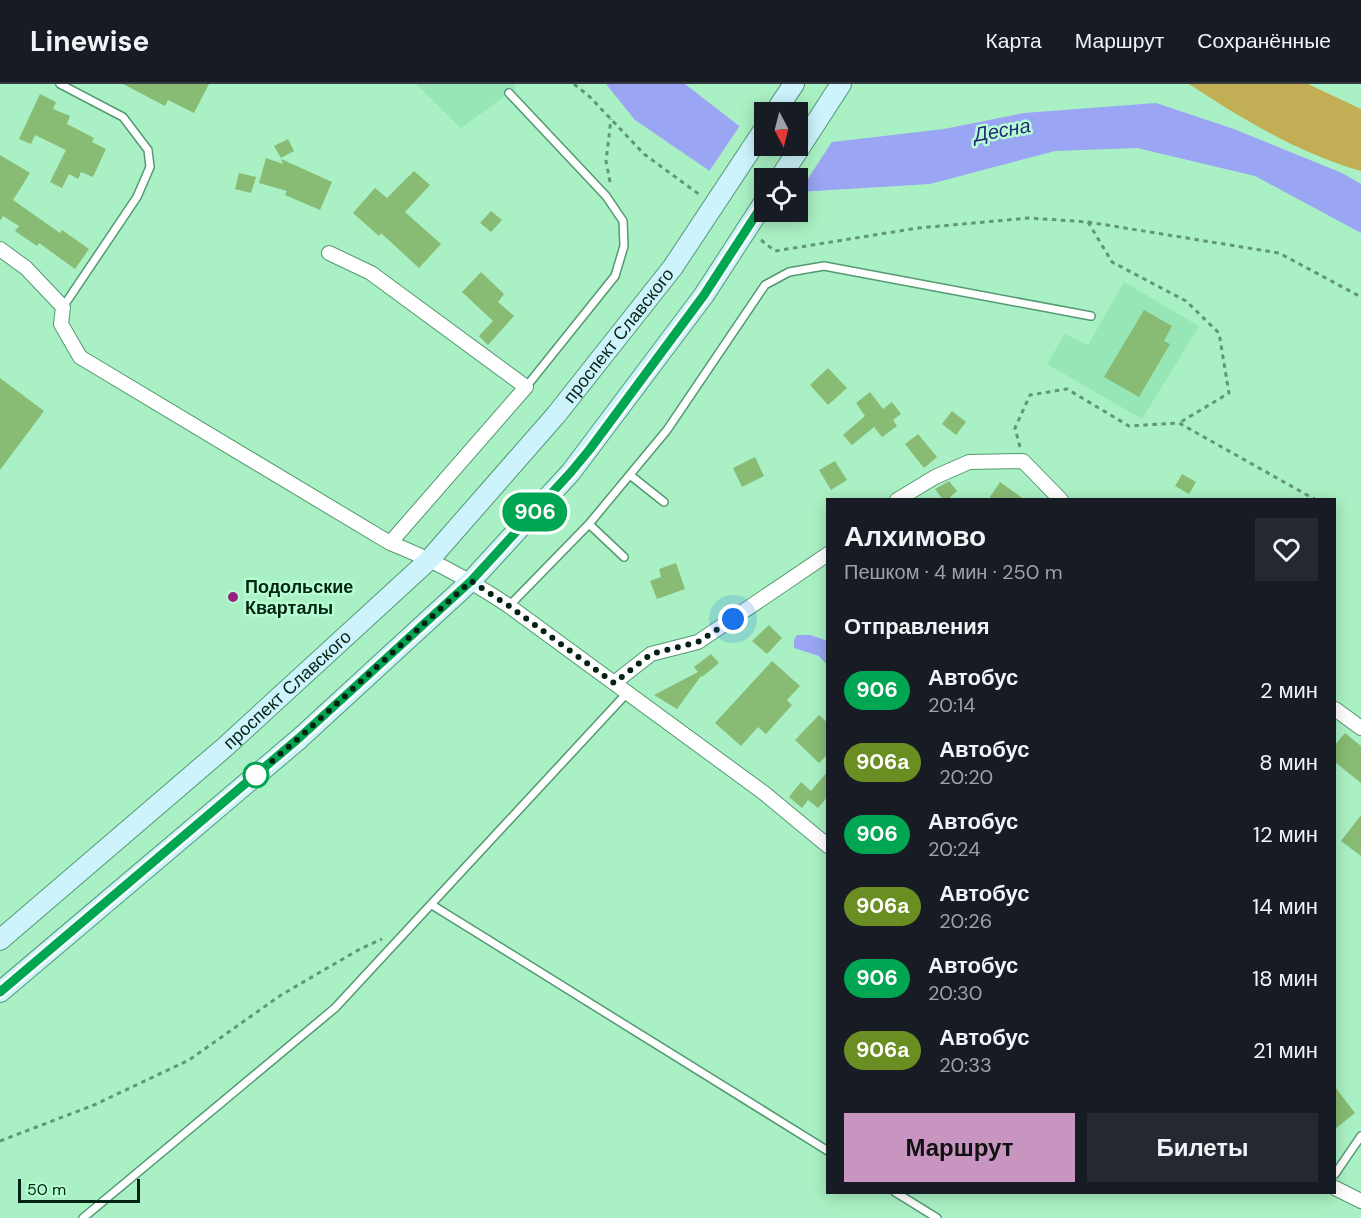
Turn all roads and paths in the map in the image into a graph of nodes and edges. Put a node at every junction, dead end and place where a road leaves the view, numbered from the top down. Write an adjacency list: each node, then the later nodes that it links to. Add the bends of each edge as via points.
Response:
1 (60, 84): 18 (lane, via 123,117 148,150 150,167 137,197)
2 (574, 84): 7 (path)
3 (794, 84): 6 (main road)
4 (842, 84): 9 (main road)
5 (509, 93): 11 (lane)
6 (782, 102)
7 (611, 119): 10 (path, via 644,153); 11 (path, via 606,161)
8 (754, 145): 32 (main road, проспект Славского, bridge, via 673,267 556,415)
9 (787, 168)
10 (700, 195)
11 (615, 210): 20 (lane, via 623,221 624,246 615,276)
12 (754, 218): 33 (main road, bridge, via 704,295 571,472)
13 (1088, 222): 14 (path, via 1029,218 918,228 775,251); 17 (path, via 1279,253); 21 (path, via 1112,262 1186,301 1219,333 1229,393)
14 (757, 237)
15 (0, 249): 18 (street, via 26,268)
16 (329, 253): 20 (street, via 371,273)
17 (1361, 297)
18 (63, 307): 29 (street, via 61,324 80,357)
19 (1091, 316): 23 (lane, via 824,266 789,272 765,285 667,430)
20 (526, 387): 29 (street)
21 (1179, 423): 22 (path, via 1130,426 1067,389 1030,395 1015,428); 26 (path)
22 (1023, 460): 24 (street, via 969,462); 25 (street)
23 (630, 475): 27 (lane); 28 (lane)
24 (900, 498)
25 (1059, 498)
26 (1312, 498)
27 (664, 502)
28 (589, 524): 31 (lane); 34 (lane)
29 (390, 543): 32 (street)
30 (826, 555): 35 (street, via 698,642 651,654)
31 (624, 557)
32 (430, 559): 33 (street); 42 (main road, проспект Славского, via 212,759)
33 (471, 581): 34 (street); 43 (main road, via 299,738)
34 (509, 606): 35 (street)
35 (614, 683): 36 (street)
36 (627, 693): 39 (street); 40 (lane)
37 (1336, 710): 38 (street)
38 (1361, 728)
39 (826, 844)
40 (432, 905): 41 (lane); 46 (lane)
41 (414, 925): 45 (path, via 360,949 281,995 189,1060 94,1105); 51 (lane, via 335,1008)
42 (0, 940)
43 (0, 992)
44 (1361, 1136): 47 (lane)
45 (0, 1141)
46 (826, 1150)
47 (1336, 1173)
48 (1336, 1188): 50 (street)
49 (898, 1194): 52 (lane)
50 (1361, 1201)
51 (83, 1218)
52 (937, 1218)

